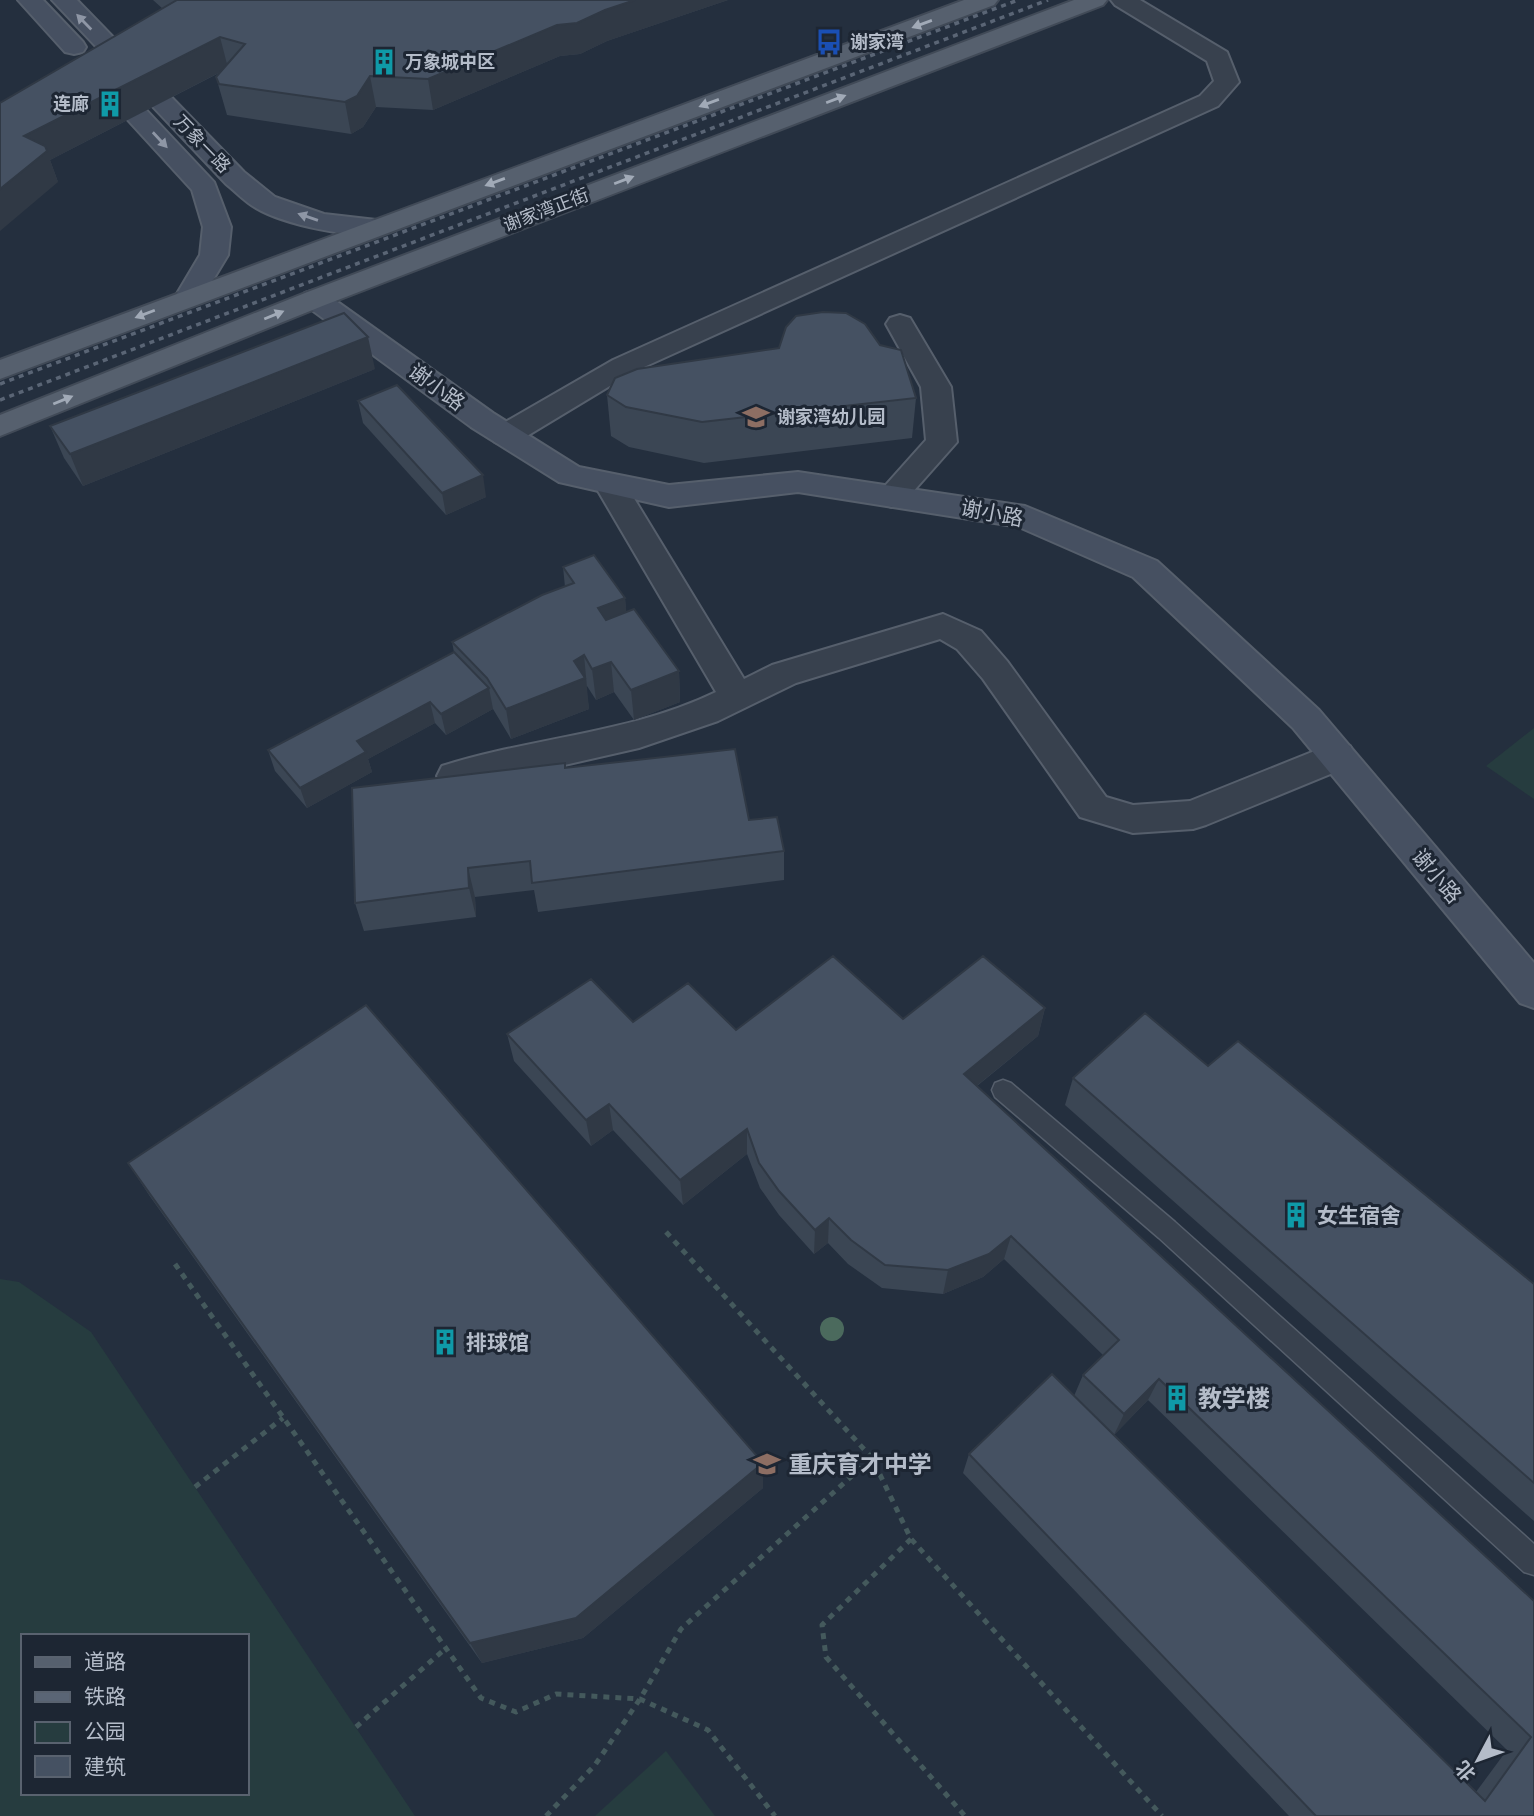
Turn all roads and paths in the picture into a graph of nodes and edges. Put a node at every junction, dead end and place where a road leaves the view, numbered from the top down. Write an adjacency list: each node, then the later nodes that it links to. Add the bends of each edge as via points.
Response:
1 (30, 0): 6 (street)
2 (64, 0): 8 (street, 万象一路, one-way to 2, via 320,222 267,203 235,178)
3 (986, 0): 8 (main road, one-way to 8)
4 (1095, 0): 10 (main road, 谢家湾正街, one-way to 4)
5 (1123, 0): 14 (street, via 1219,57 1227,82 1209,101 623,366)
6 (95, 69)
7 (113, 89): 9 (street, 万象一路, one-way to 9, via 205,188 216,226 214,256)
8 (375, 227): 9 (main road)
9 (189, 298): 12 (main road, one-way to 12)
10 (315, 299): 13 (main road, 谢家湾正街, one-way to 10); 14 (street, 谢小路)
11 (900, 324): 16 (street, via 936,387 942,442)
12 (0, 370)
13 (0, 426)
14 (506, 435): 15 (street, 谢小路, via 570,475)
15 (610, 484): 16 (street, 谢小路, via 669,496 799,482); 17 (street)
16 (892, 496): 18 (street, 谢小路, via 1025,517 1146,569 1306,719)
17 (737, 697): 18 (street, via 784,674 943,626 969,640 995,670 1093,807 1133,819 1193,815); 19 (street, via 626,739)
18 (1336, 756): 20 (street, 谢小路)
19 (455, 776)
20 (1534, 991)
21 (1003, 1090): 28 (lane, via 1167,1230)
22 (666, 1232): 25 (path)
23 (175, 1264): 24 (path)
24 (283, 1418): 26 (path); 29 (path)
25 (872, 1458): 27 (path); 30 (path, via 681,1629)
26 (195, 1487)
27 (911, 1539): 34 (path, via 822,1625 825,1657); 35 (path)
28 (1534, 1562)
29 (446, 1648): 30 (path, via 481,1698 516,1712 556,1694); 31 (path)
30 (640, 1699): 32 (path, via 595,1765); 33 (path, via 708,1730)
31 (356, 1727)
32 (546, 1816)
33 (775, 1816)
34 (965, 1816)
35 (1162, 1816)

